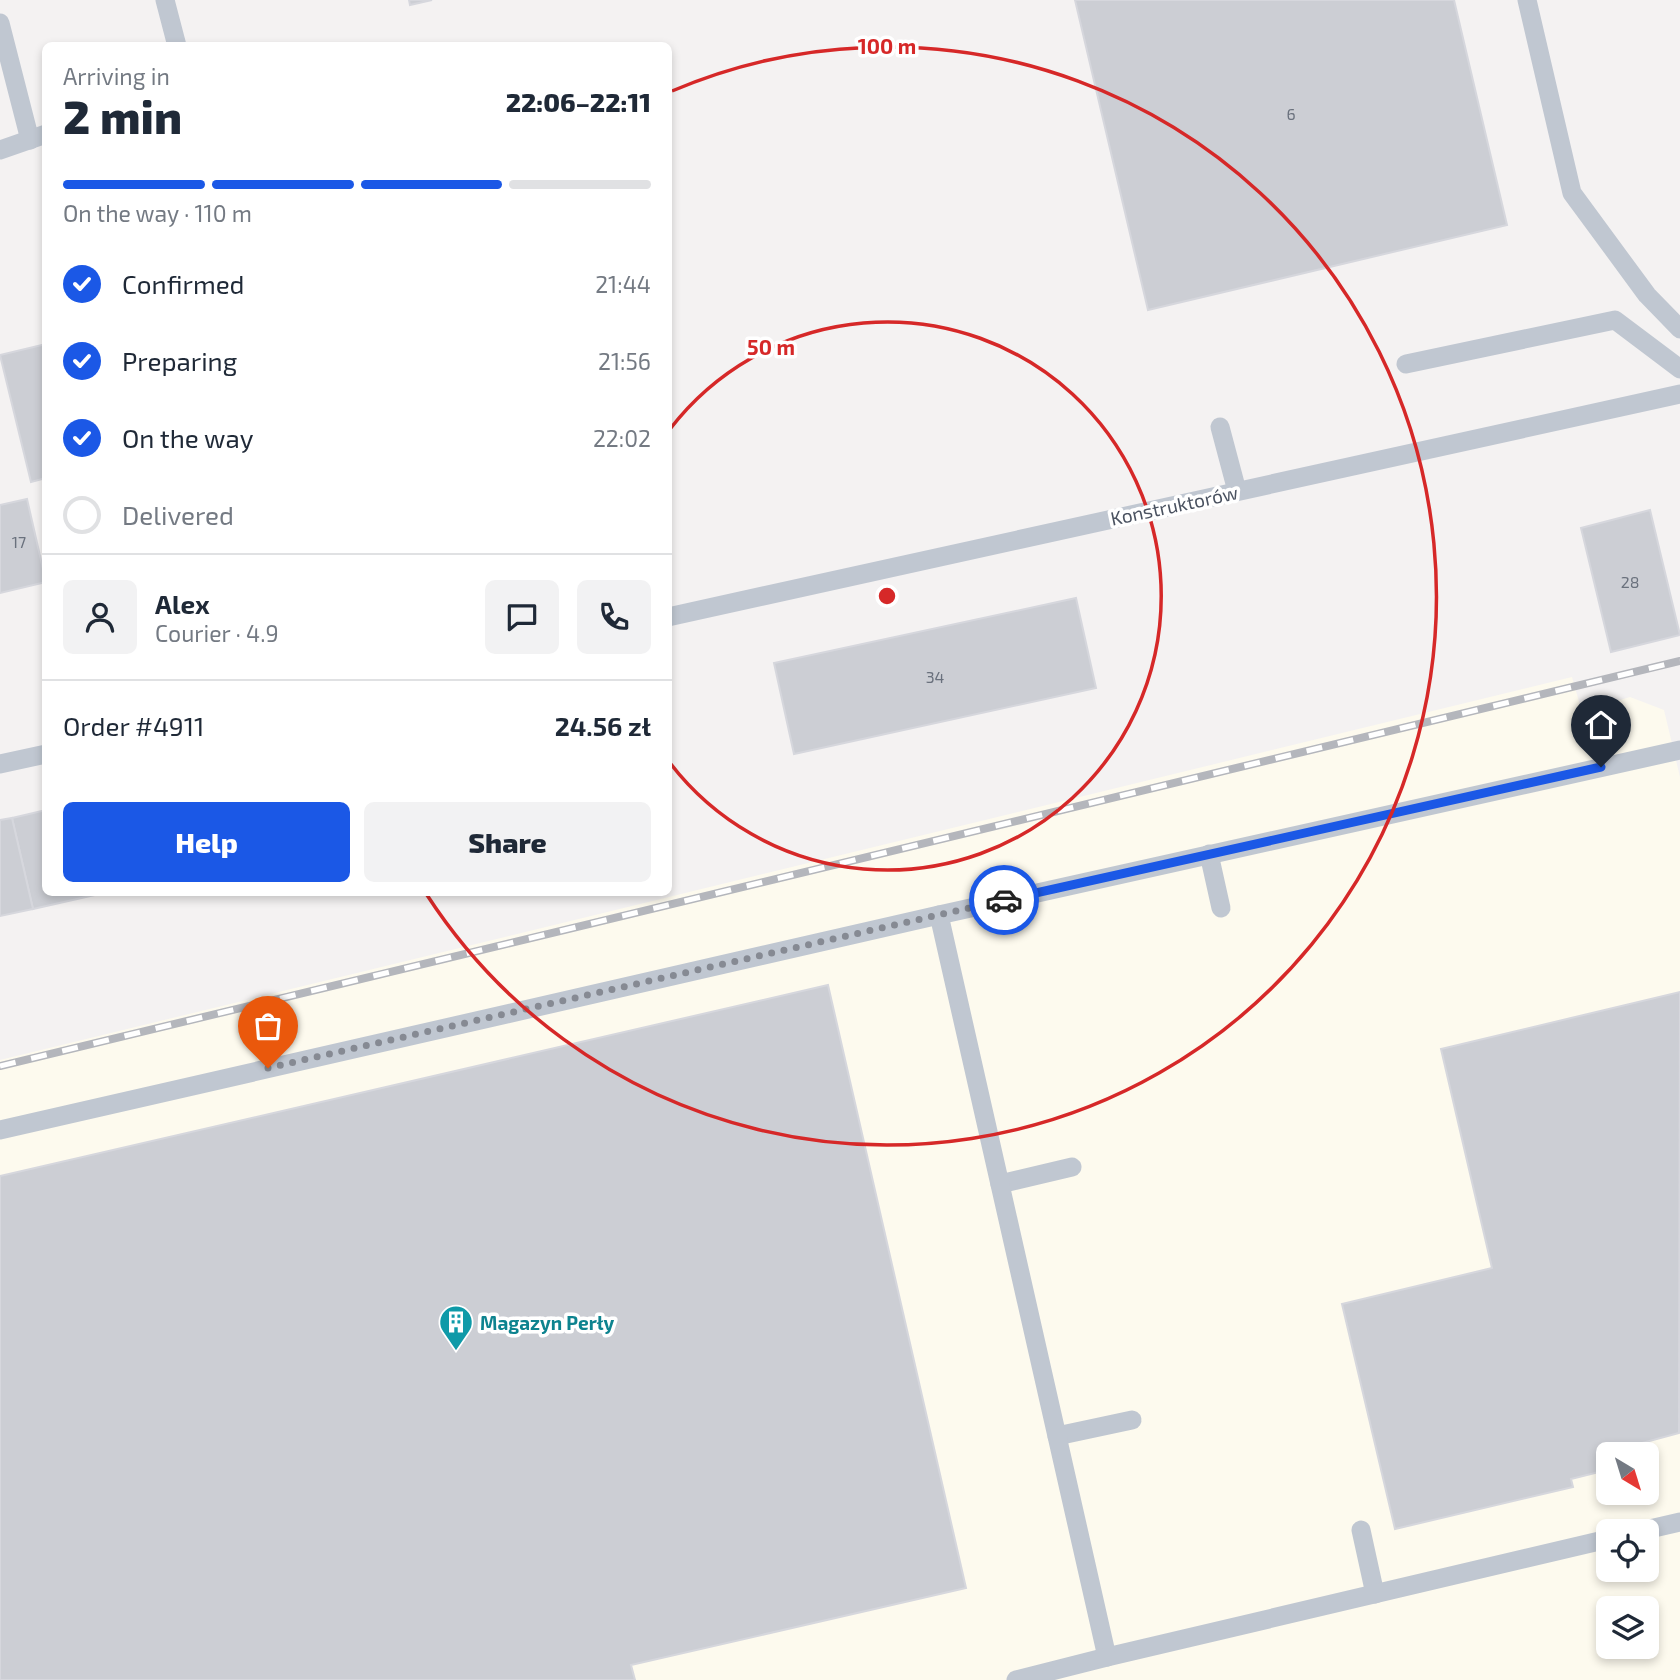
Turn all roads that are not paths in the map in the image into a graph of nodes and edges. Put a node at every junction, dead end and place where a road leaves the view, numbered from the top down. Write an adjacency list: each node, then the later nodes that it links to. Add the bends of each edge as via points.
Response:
1 (164, 0): 4 (lane)
2 (1527, 0): 7 (lane, via 1572,193 1647,295)
3 (0, 23): 5 (lane)
4 (176, 42)
5 (38, 137): 6 (lane)
6 (0, 150)
7 (1680, 329)
8 (1406, 365): 9 (lane, via 1615,320)
9 (1680, 369)
10 (1680, 394): 12 (lane, Konstruktorów)
11 (1220, 427): 12 (lane)
12 (1237, 491): 13 (lane, Konstruktorów)
13 (672, 616)
14 (1680, 750): 17 (lane)
15 (42, 755): 16 (lane)
16 (0, 764)
17 (1209, 854): 18 (lane); 19 (lane)
18 (1221, 908)
19 (939, 915): 20 (lane); 22 (lane)
20 (0, 1130)
21 (1072, 1167): 22 (lane)
22 (1000, 1184): 24 (lane)
23 (1132, 1420): 24 (lane)
24 (1057, 1436): 30 (lane)
25 (1680, 1522): 26 (lane)
26 (1659, 1527)
27 (1361, 1530): 29 (lane)
28 (1596, 1542): 29 (lane)
29 (1375, 1594): 30 (lane)
30 (1107, 1657): 31 (lane)
31 (1016, 1680)

